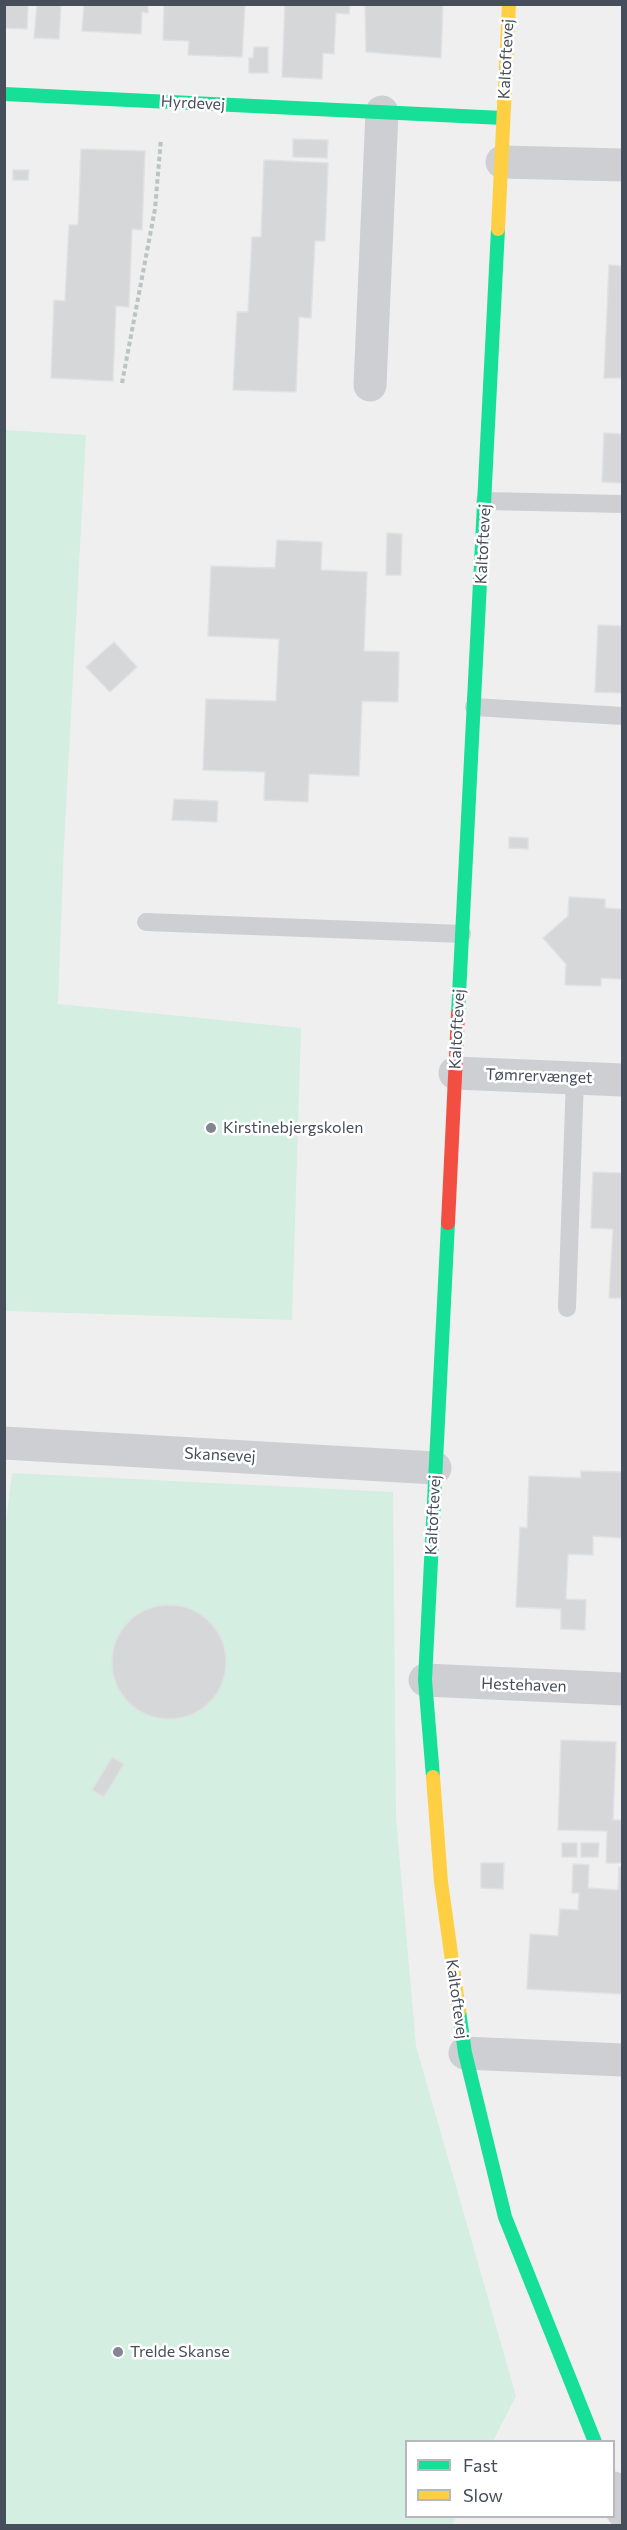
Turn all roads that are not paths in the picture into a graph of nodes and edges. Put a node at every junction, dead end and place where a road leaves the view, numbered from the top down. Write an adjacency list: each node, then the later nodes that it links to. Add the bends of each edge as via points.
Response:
1 (509, 4): 4 (street, Kaltoftevej)
2 (4, 94): 3 (street, Hyrdevej)
3 (382, 112): 4 (street, Hyrdevej); 7 (street)
4 (503, 118): 5 (street, Kaltoftevej)
5 (502, 162): 6 (street); 8 (street, Kaltoftevej)
6 (622, 165)
7 (370, 386)
8 (485, 501): 9 (lane); 10 (street, Kaltoftevej)
9 (622, 504)
10 (474, 707): 11 (lane); 13 (street, Kaltoftevej)
11 (622, 716)
12 (146, 922): 13 (lane)
13 (462, 934): 14 (street, Kaltoftevej)
14 (455, 1073): 15 (street, Tømrervænget); 19 (street, Kaltoftevej)
15 (575, 1078): 16 (street, Tømrervænget); 17 (lane)
16 (622, 1080)
17 (567, 1308)
18 (4, 1443): 19 (street, Skansevej)
19 (435, 1468): 20 (street, Kaltoftevej)
20 (425, 1680): 21 (street, Hestehaven); 22 (street, Kaltoftevej, via 441,1882)
21 (622, 1689)
22 (465, 2053): 23 (street, Kaltoftevej); 24 (street, Kaltoftevej, via 505,2217)
23 (622, 2060)
24 (594, 2440)
25 (615, 2491): 26 (street)
26 (622, 2511)

